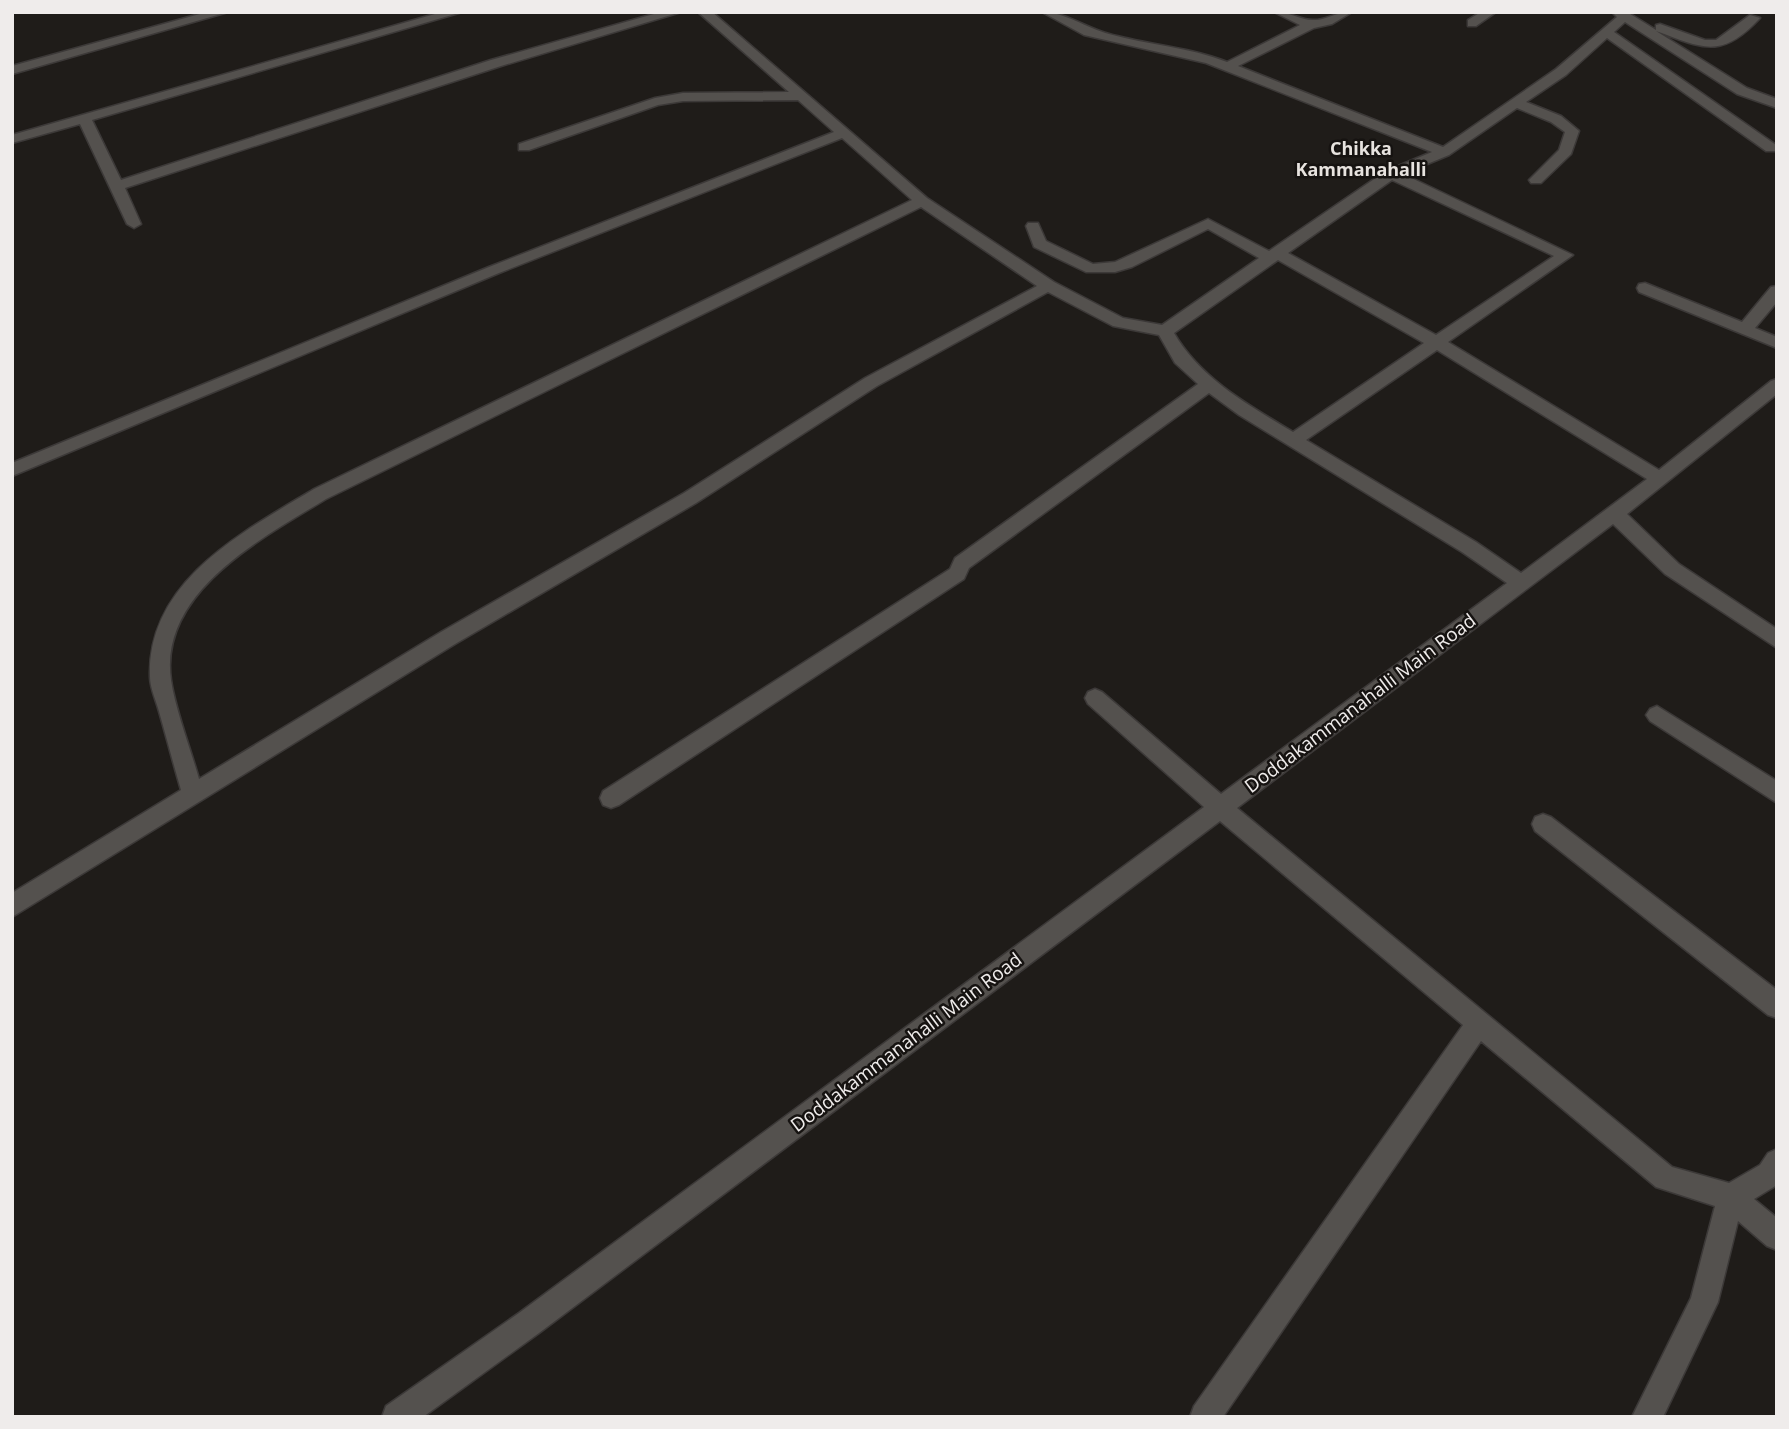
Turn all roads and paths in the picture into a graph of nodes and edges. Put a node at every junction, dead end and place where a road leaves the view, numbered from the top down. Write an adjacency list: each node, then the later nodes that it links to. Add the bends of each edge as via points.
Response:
1 (222, 12): 16 (street)
2 (456, 12): 20 (street)
3 (675, 12): 28 (street, via 496,63)
4 (704, 12): 17 (street)
5 (1048, 12): 15 (street, via 1088,34 1192,53)
6 (1280, 12): 12 (street)
7 (1346, 12): 12 (street, via 1326,23)
8 (1490, 12): 11 (street)
9 (1621, 14): 13 (street); 14 (street)
10 (1754, 18): 13 (street, via 1719,44 1697,42 1666,29)
11 (1472, 23)
12 (1310, 25): 15 (street)
13 (1644, 28): 19 (street, via 1742,91)
14 (1606, 32): 18 (street, via 1561,72); 24 (street)
15 (1229, 66): 25 (street)
16 (12, 70)
17 (800, 96): 21 (street); 23 (street, via 683,97 655,102)
18 (1516, 103): 25 (street); 27 (street, via 1556,119 1572,131 1566,151)
19 (1777, 104)
20 (85, 119): 22 (street); 28 (street)
21 (843, 133): 29 (street); 43 (street, via 494,270)
22 (12, 139)
23 (524, 147)
24 (1771, 148)
25 (1444, 152): 26 (street)
26 (1391, 174): 32 (street); 38 (street, via 1564,255)
27 (1536, 180)
28 (117, 186): 30 (street)
29 (922, 201): 33 (street); 51 (street, via 320,494 206,571 180,603 164,636 160,677)
30 (134, 224)
31 (1033, 226): 32 (street, via 1039,244 1091,269 1128,264 1208,223)
32 (1273, 255): 37 (street); 38 (street)
33 (1048, 286): 37 (street, via 1119,323); 51 (street, via 870,382 690,498)
34 (1645, 288): 36 (street)
35 (1777, 291): 36 (street)
36 (1745, 330): 39 (street)
37 (1165, 331): 40 (street, via 1181,359)
38 (1437, 343): 42 (street); 44 (street)
39 (1777, 343)
40 (1209, 384): 42 (street); 52 (street, via 962,563 957,574)
41 (1776, 388): 44 (street, Doddakammanahalli Main Road)
42 (1295, 439): 46 (street)
43 (12, 470)
44 (1660, 479): 45 (street, Doddakammanahalli Main Road)
45 (1615, 514): 46 (street, Doddakammanahalli Main Road); 47 (street, via 1672,569)
46 (1521, 583): 53 (street, Doddakammanahalli Main Road)
47 (1777, 640)
48 (1095, 698): 53 (street)
49 (1657, 715): 50 (street)
50 (1777, 793)
51 (193, 795): 55 (street)
52 (611, 798)
53 (1221, 808): 57 (street); 61 (street, Doddakammanahalli Main Road, via 529,1324)
54 (1543, 824): 56 (street)
55 (12, 906)
56 (1777, 1006)
57 (1479, 1023): 59 (street, via 1665,1178); 62 (street)
58 (1777, 1162): 59 (street, via 1769,1174)
59 (1731, 1197): 60 (street); 63 (street, via 1704,1302)
60 (1777, 1236)
61 (397, 1417)
62 (1205, 1417)
63 (1647, 1417)

